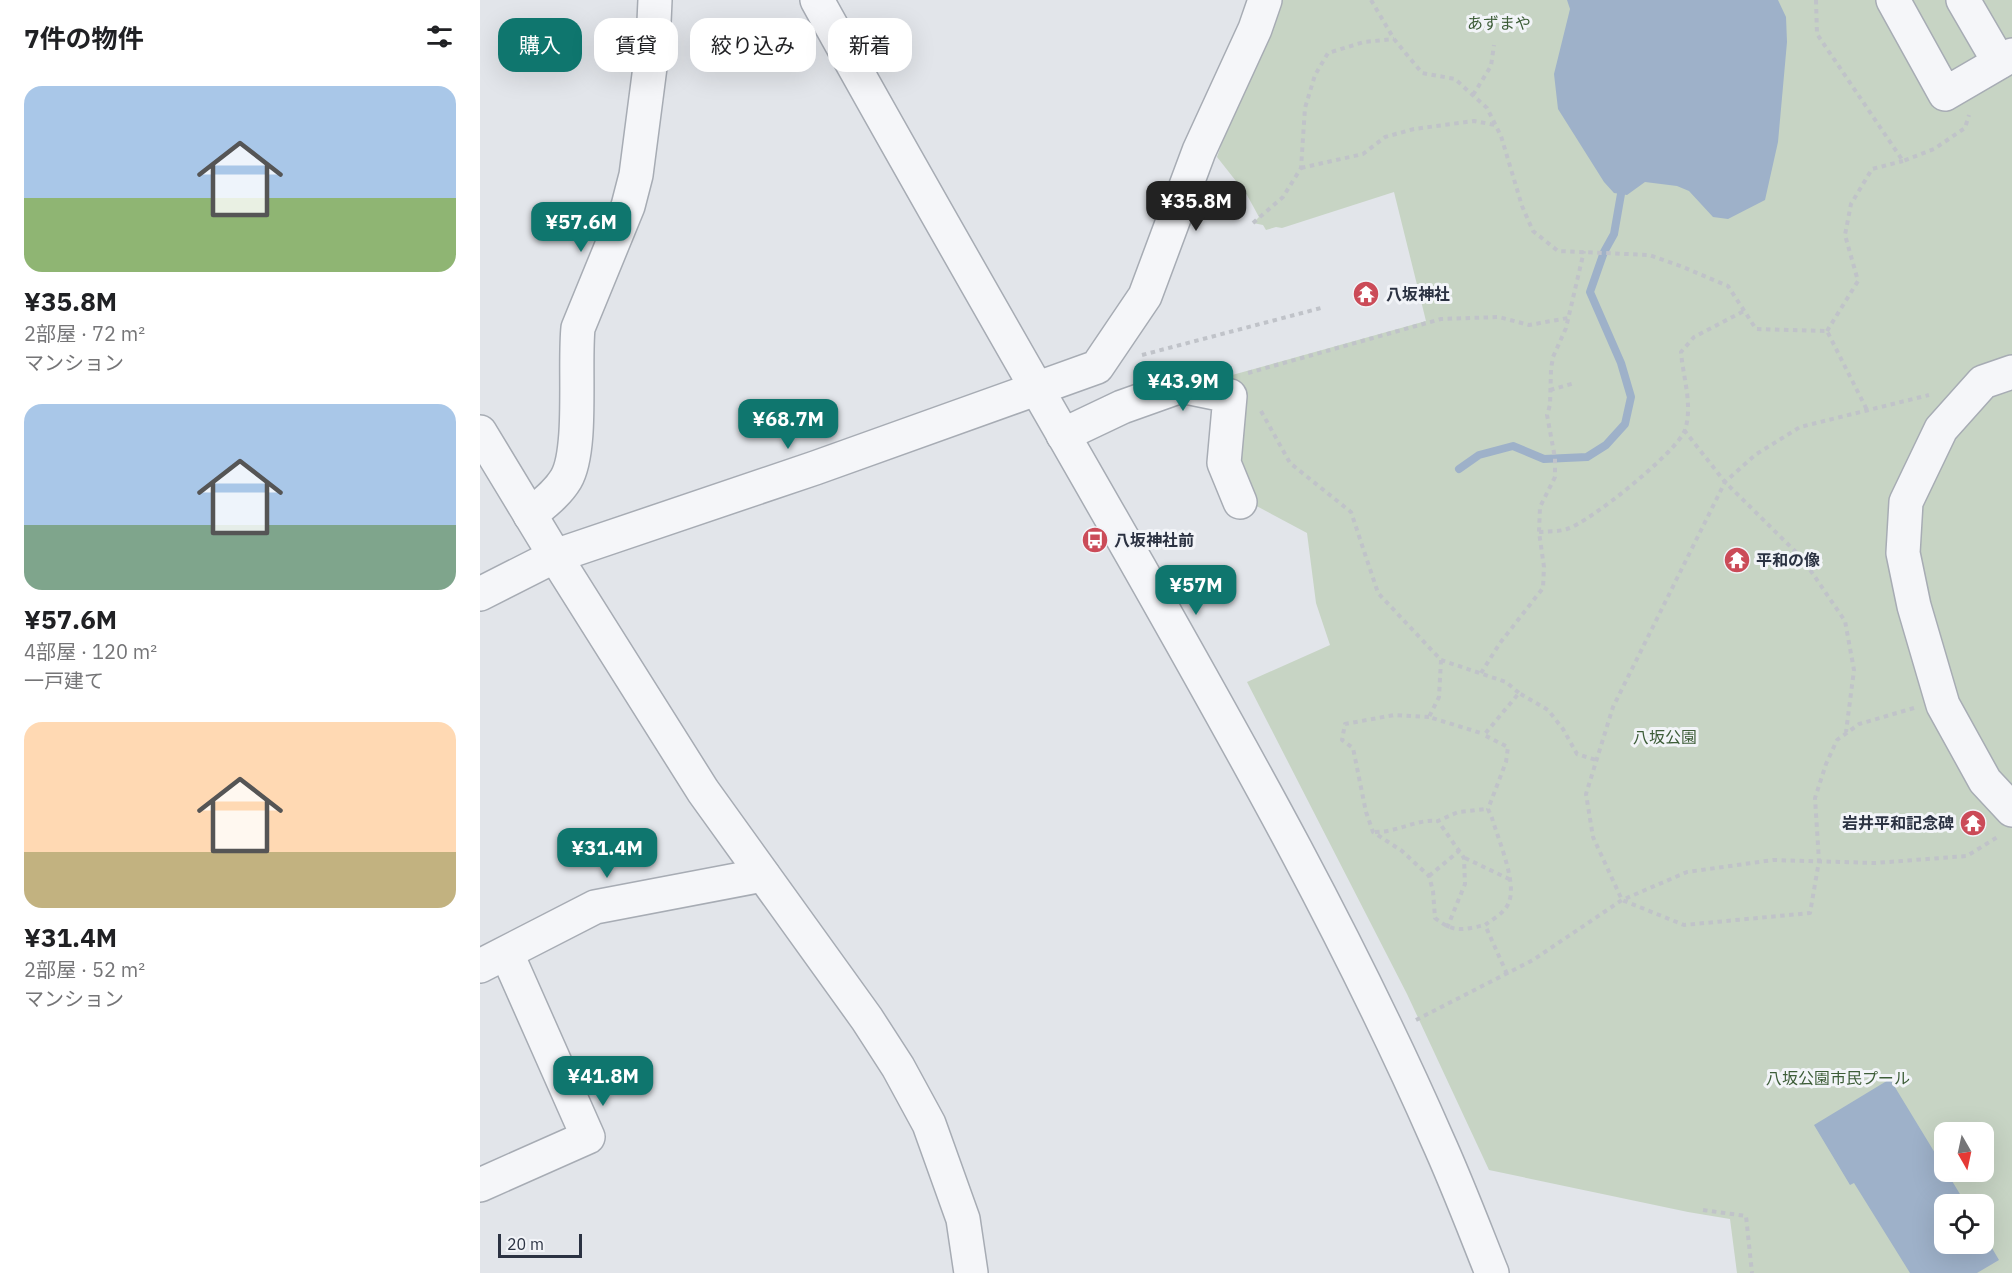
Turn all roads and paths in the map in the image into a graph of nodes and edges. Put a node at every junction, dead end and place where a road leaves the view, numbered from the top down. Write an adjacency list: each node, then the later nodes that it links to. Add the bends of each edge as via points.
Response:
1 (655, 0): 36 (street, via 636,175 628,206 578,328 575,450 567,478)
2 (817, 0): 26 (street)
3 (1265, 0): 22 (street, via 1199,151 1145,296)
4 (1371, 0): 8 (path)
5 (1816, 0): 14 (path, via 1817,34)
6 (1893, 0): 11 (street, via 1946,94)
7 (1964, 0): 10 (street)
8 (1394, 39): 12 (path, via 1422,73 1455,79); 15 (path, via 1364,42 1328,53 1315,75 1305,108)
9 (1494, 45): 12 (path, via 1491,66)
10 (2006, 58): 11 (street)
11 (1969, 81): 14 (path, via 1976,97 1965,128 1934,149)
12 (1473, 95): 13 (path, via 1488,108)
13 (1496, 126): 15 (path, via 1474,121 1414,129 1385,137 1363,153); 17 (path, via 1533,231 1558,251)
14 (1903, 161): 21 (path, via 1872,169 1851,204 1845,235 1858,281)
15 (1301, 168): 16 (path, via 1283,197)
16 (1253, 223)
17 (1584, 251): 19 (path, via 1649,255 1683,267 1728,286); 20 (path)
18 (1321, 308): 22 (path)
19 (1744, 311): 21 (path, via 1756,329); 31 (path, via 1694,337 1681,352 1688,399)
20 (1568, 318): 24 (path, via 1529,325 1499,317 1441,319); 27 (path, via 1553,357)
21 (1827, 331): 30 (path)
22 (1097, 367): 26 (street)
23 (2012, 372): 43 (street, via 1983,382 1941,429 1906,502 1904,553 1914,606)
24 (1240, 375)
25 (1575, 383): 27 (path)
26 (1037, 389): 33 (street); 38 (street)
27 (1550, 390): 37 (path, via 1547,415 1556,458 1555,477 1540,507)
28 (1936, 393): 30 (path)
29 (1257, 404): 40 (path, via 1290,464 1352,512 1378,593)
30 (1868, 410): 34 (path, via 1800,427 1755,455)
31 (1684, 430): 34 (path); 37 (path, via 1668,453 1611,502 1568,529)
32 (480, 432): 36 (street)
33 (1063, 435): 35 (street, via 1122,407 1180,386 1230,396 1224,463); 63 (street, via 1276,812)
34 (1725, 482): 45 (path, via 1802,558 1845,621 1854,670); 47 (path, via 1613,707)
35 (1240, 502)
36 (530, 515): 38 (street)
37 (1539, 532): 41 (path, via 1543,588)
38 (555, 555): 39 (street); 55 (street, via 703,791)
39 (480, 594)
40 (1441, 660): 41 (path); 44 (path, via 1438,697)
41 (1481, 673): 42 (path, via 1506,682)
42 (1519, 693): 46 (path); 47 (path, via 1548,710 1577,754)
43 (1943, 705): 45 (path, via 1904,710 1859,723); 50 (street)
44 (1429, 717): 46 (path); 51 (path, via 1394,715 1345,724 1342,740 1353,748)
45 (1846, 733): 54 (path, via 1837,740 1815,798)
46 (1484, 735): 48 (path, via 1508,747)
47 (1596, 760): 58 (path, via 1586,794 1593,837)
48 (1488, 809): 49 (path, via 1458,812); 57 (path)
49 (1438, 821): 51 (path, via 1425,820 1391,832); 52 (path)
50 (2008, 821): 54 (path, via 1968,856 1875,863)
51 (1373, 832): 56 (path)
52 (1459, 850): 53 (path); 56 (path)
53 (1464, 858): 57 (path); 60 (path, via 1465,884)
54 (1819, 861): 58 (path, via 1773,860 1687,872); 58 (path, via 1810,913 1684,925)
55 (763, 874): 61 (street, via 595,907); 66 (street, via 867,1019 929,1124 963,1219)
56 (1429, 876): 60 (path, via 1434,918)
57 (1510, 879): 59 (path, via 1510,901 1503,912)
58 (1622, 900): 62 (path)
59 (1485, 925): 60 (path, via 1464,930); 62 (path)
60 (1447, 928)
61 (493, 960): 64 (street, via 588,1137)
62 (1506, 974): 63 (path)
63 (1388, 1033): 67 (street)
64 (480, 1185)
65 (1703, 1210): 68 (path, via 1746,1216)
66 (971, 1273)
67 (1492, 1273)
68 (1752, 1273)

